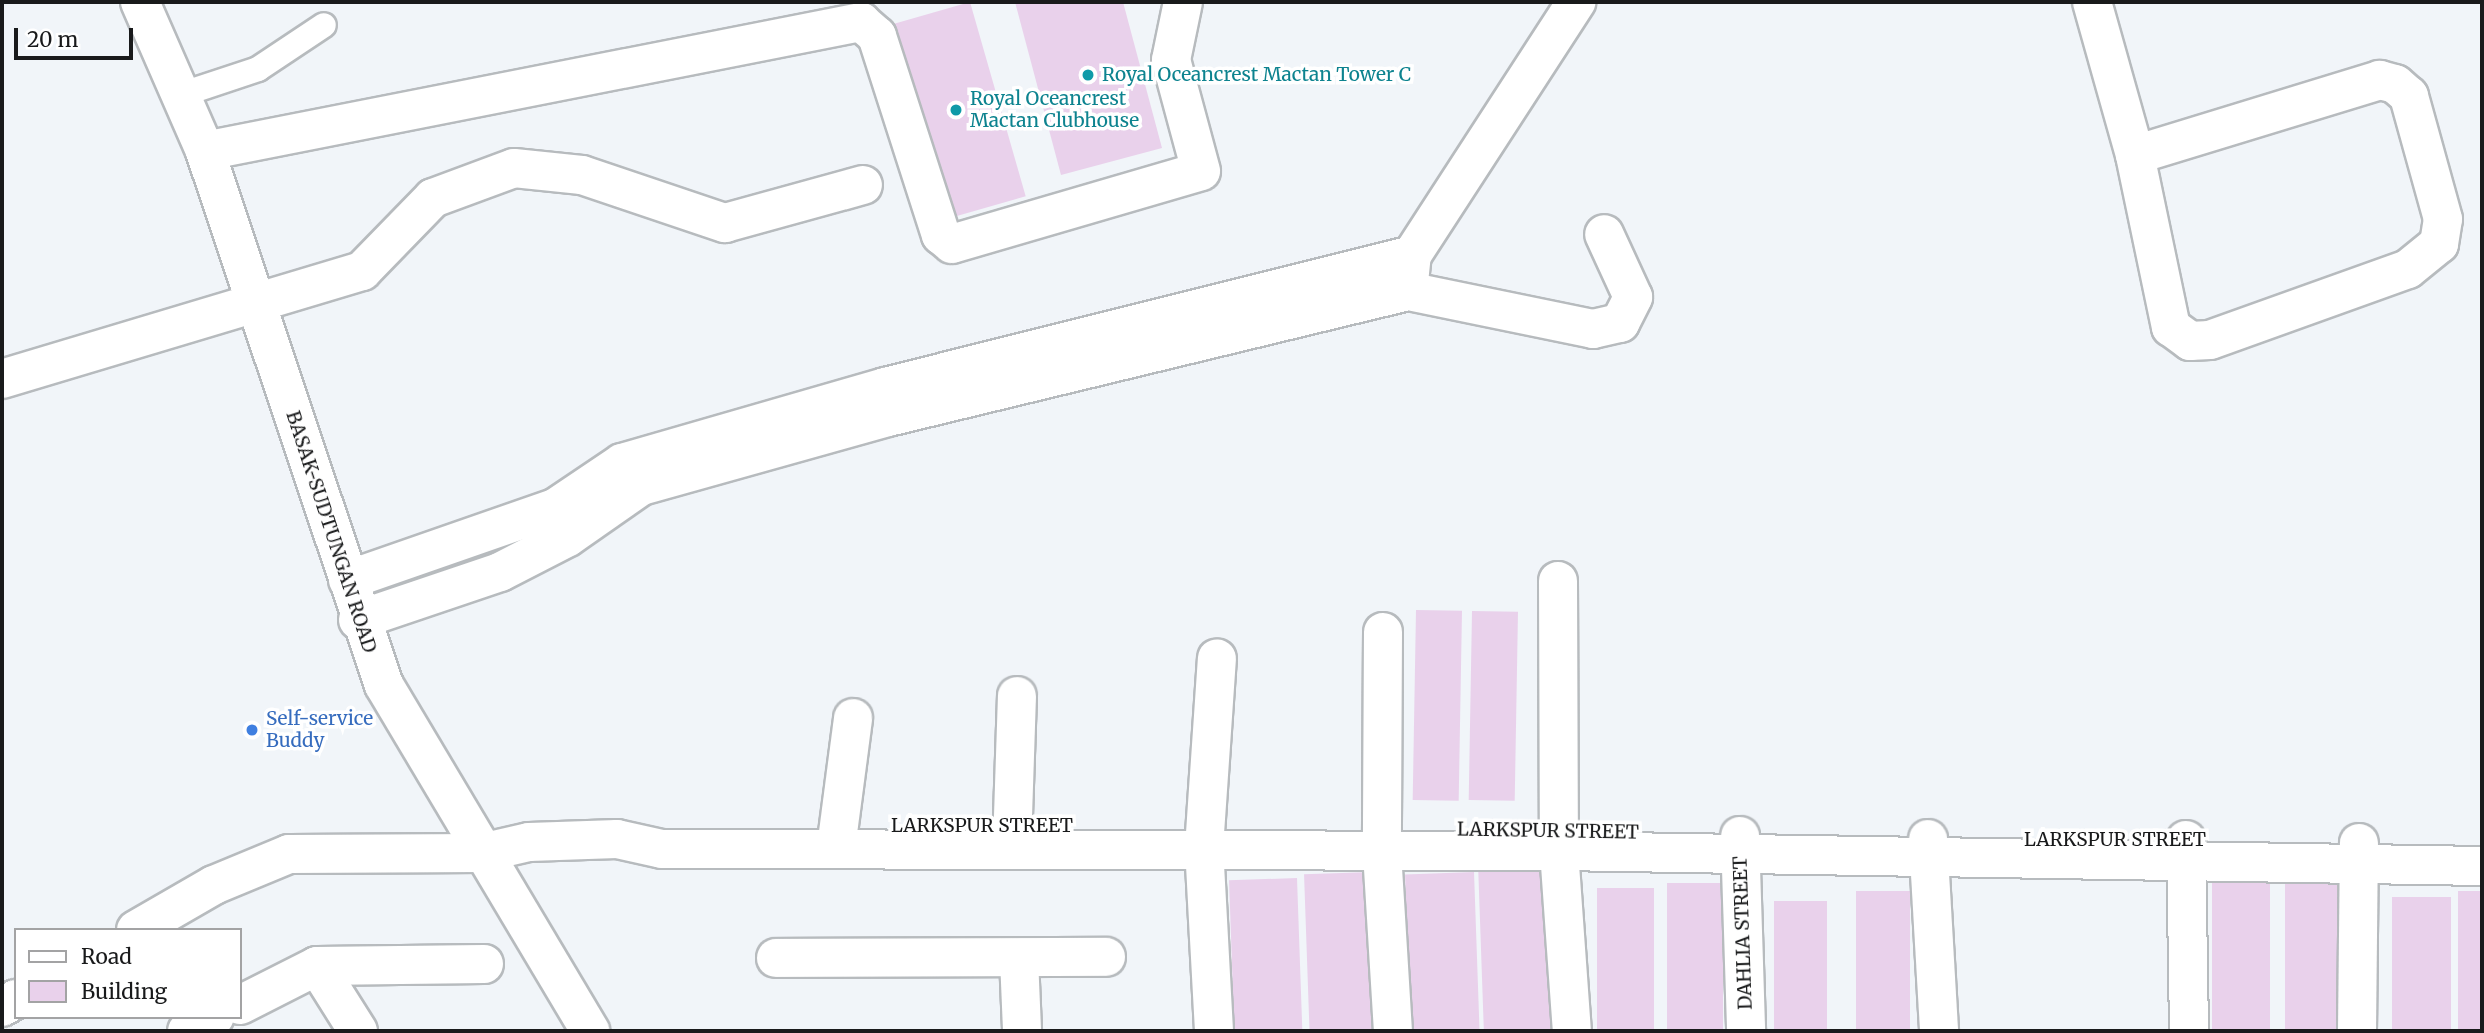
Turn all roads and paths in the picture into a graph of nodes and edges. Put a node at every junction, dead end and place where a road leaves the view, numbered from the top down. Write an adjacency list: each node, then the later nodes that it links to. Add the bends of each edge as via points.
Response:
1 (140, 2): 6 (street, BASAK-SUDTUNGAN ROAD)
2 (1183, 2): 7 (street, via 1171,60 1201,171 952,244 941,235 877,36 861,22)
3 (1576, 2): 11 (street)
4 (2092, 2): 8 (street)
5 (324, 25): 6 (lane, via 258,69)
6 (183, 94): 7 (street, BASAK-SUDTUNGAN ROAD)
7 (205, 151): 12 (street, BASAK-SUDTUNGAN ROAD)
8 (2135, 155): 8 (street, via 2171,327 2190,341 2210,340 2408,269 2439,244 2443,219 2409,96 2380,80)
9 (863, 185): 12 (street, via 724,223 582,175 514,168 433,198 362,271)
10 (1604, 234): 11 (street, via 1633,297 1620,323 1593,329)
11 (1410, 273): 14 (street, via 622,463)
12 (255, 303): 13 (street); 15 (street, BASAK-SUDTUNGAN ROAD)
13 (2, 379)
14 (562, 523): 15 (street); 17 (street, via 500,572)
15 (348, 580): 17 (street, BASAK-SUDTUNGAN ROAD)
16 (1558, 581): 26 (street)
17 (358, 620): 31 (street, BASAK-SUDTUNGAN ROAD, via 384,685)
18 (1382, 632): 25 (street)
19 (1217, 658): 24 (street)
20 (1017, 696): 22 (street)
21 (853, 718): 23 (street)
22 (1012, 836): 23 (street, LARKSPUR STREET); 24 (street, LARKSPUR STREET)
23 (837, 837): 31 (street, LARKSPUR STREET, via 662,823 617,839 529,842)
24 (1205, 838): 25 (street, LARKSPUR STREET); 46 (street)
25 (1382, 839): 26 (street, LARKSPUR STREET); 47 (street)
26 (1559, 841): 27 (street, LARKSPUR STREET); 48 (street)
27 (1740, 844): 29 (street, LARKSPUR STREET); 49 (street, DAHLIA STREET)
28 (2482, 844): 32 (street, LARKSPUR STREET)
29 (1927, 848): 30 (street, LARKSPUR STREET); 50 (street)
30 (2187, 850): 32 (street, LARKSPUR STREET); 51 (street)
31 (481, 853): 34 (street, LARKSPUR STREET, via 289,854 214,885); 44 (street, BASAK-SUDTUNGAN ROAD)
32 (2358, 855): 33 (street, LARKSPUR STREET); 52 (street)
33 (2482, 866)
34 (139, 928)
35 (1106, 957): 37 (street)
36 (776, 958): 37 (street)
37 (1019, 958): 45 (street)
38 (484, 964): 39 (street)
39 (317, 966): 40 (street); 43 (street)
40 (242, 1004)
41 (211, 1019): 42 (street)
42 (187, 1031)
43 (358, 1031)
44 (590, 1031)
45 (1022, 1031)
46 (1214, 1031)
47 (1393, 1031)
48 (1572, 1031)
49 (1746, 1031)
50 (1939, 1031)
51 (2189, 1031)
52 (2357, 1031)

